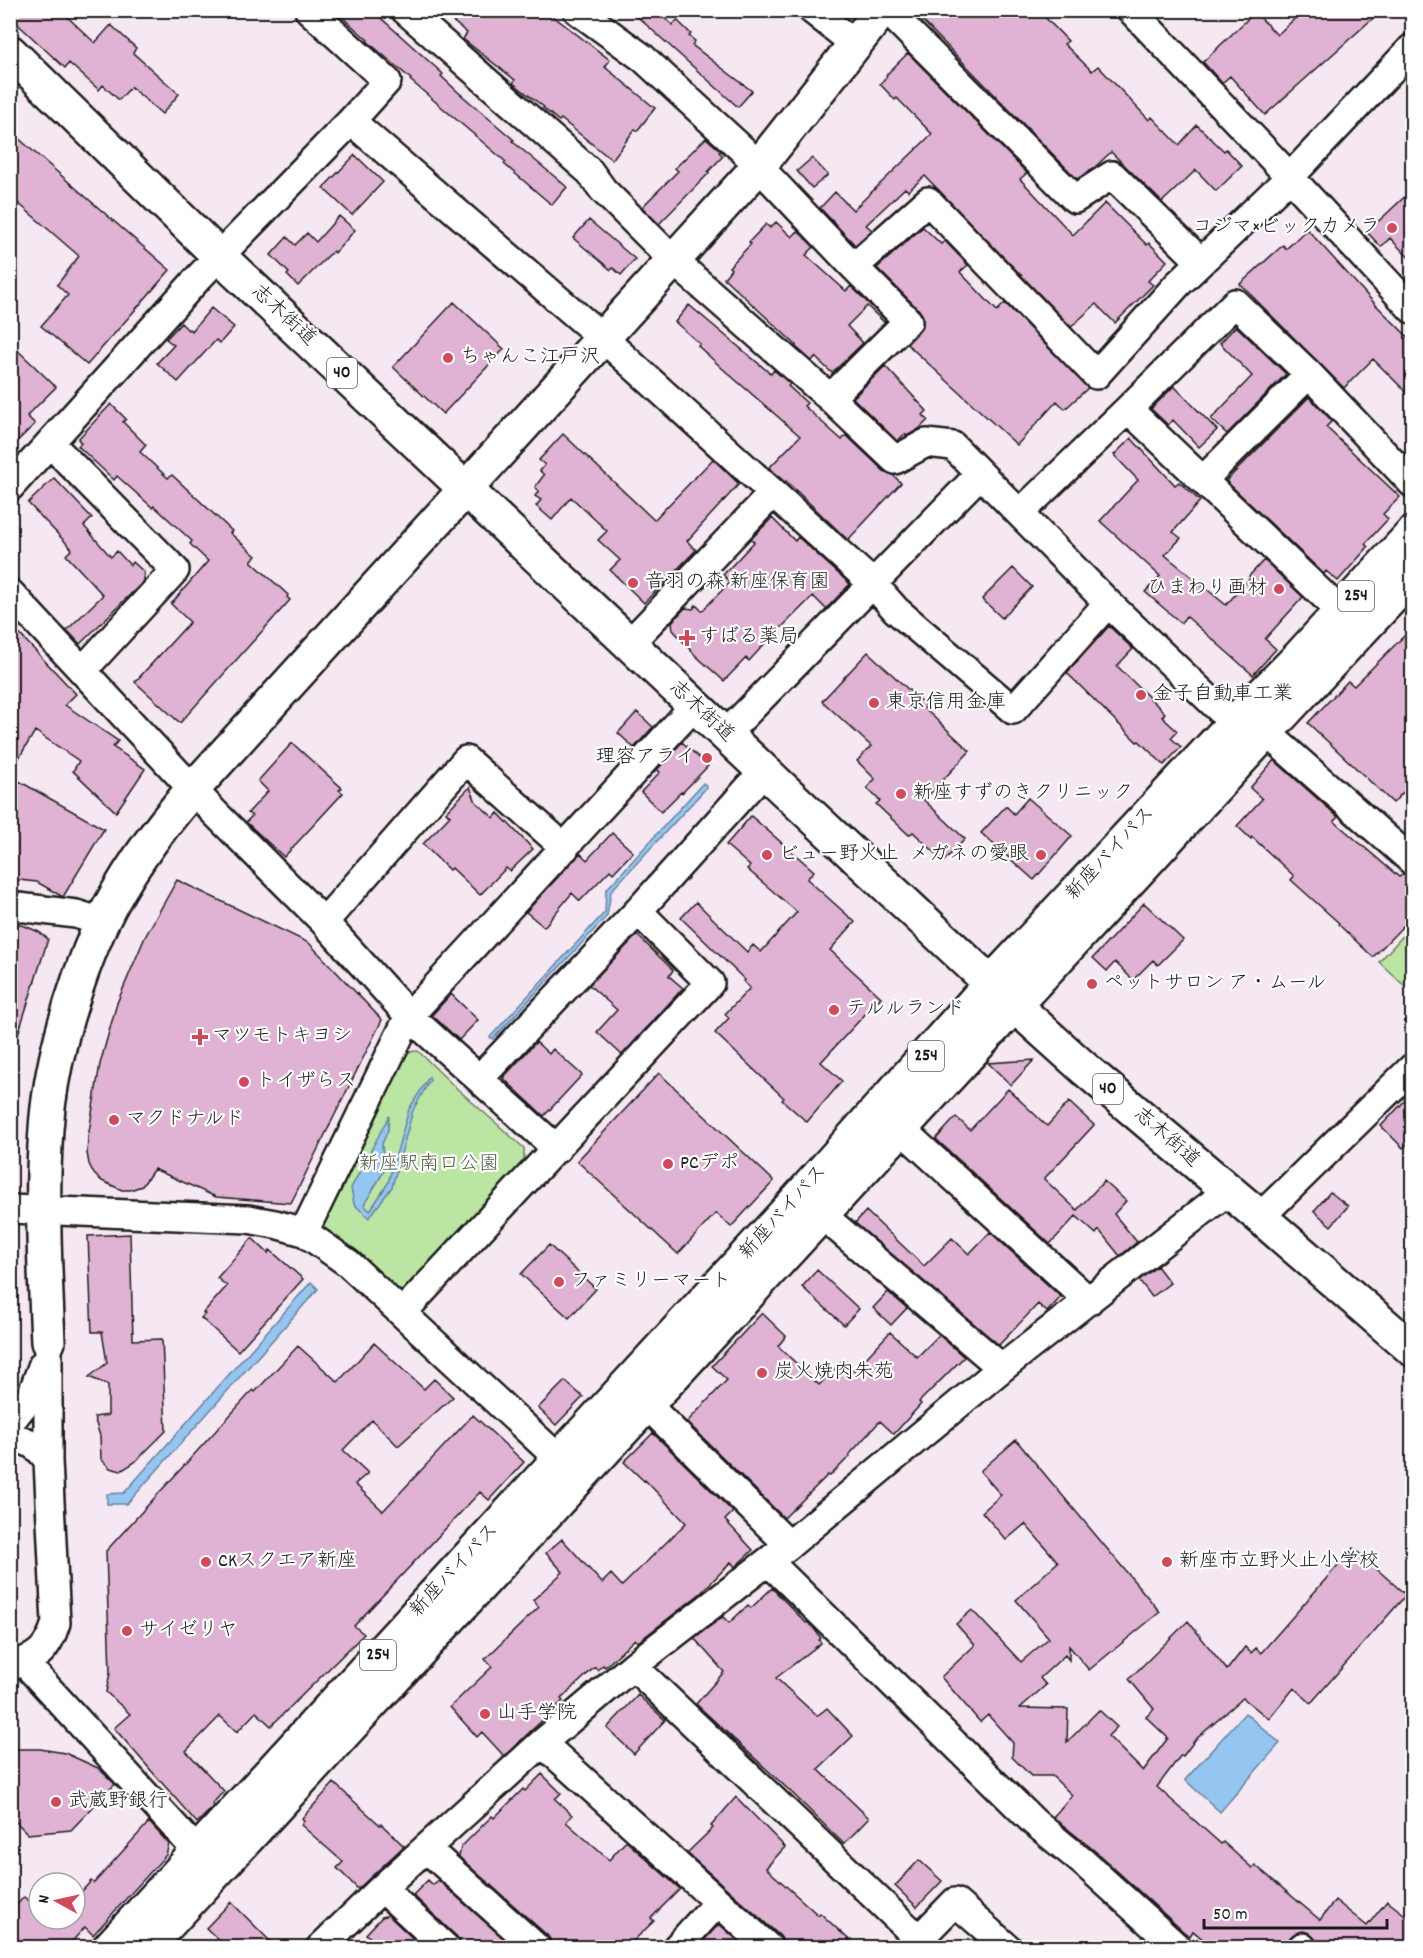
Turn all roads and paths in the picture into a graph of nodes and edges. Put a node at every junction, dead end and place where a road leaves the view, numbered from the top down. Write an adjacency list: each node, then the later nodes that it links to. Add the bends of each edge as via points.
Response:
1 (309, 10): 10 (street, via 387,81)
2 (405, 10): 14 (street, via 590,172)
3 (577, 10): 11 (street, via 643,58)
4 (812, 10): 7 (street)
5 (884, 10): 7 (main road); 15 (street, via 1075,199 1112,175)
6 (1131, 10): 12 (street)
7 (856, 45): 11 (main road)
8 (1413, 48): 12 (street)
9 (10, 52): 13 (main road, 志木街道 / 40)
10 (351, 121): 13 (street); 18 (street)
11 (759, 166): 14 (main road); 16 (street)
12 (1290, 177): 15 (street); 17 (street)
13 (219, 256): 22 (street); 27 (main road, 志木街道 / 40)
14 (674, 261): 18 (main road); 20 (street)
15 (1201, 262): 16 (street, via 1096,375 928,201)
16 (854, 267): 20 (street, via 908,321)
17 (1413, 309)
18 (604, 339): 27 (main road); 28 (street)
19 (1309, 374): 21 (street, via 1235,303); 24 (street); 25 (street)
20 (830, 398): 23 (street, via 895,460 926,443 953,446)
21 (1128, 409): 24 (street); 29 (street)
22 (50, 443): 26 (street); 37 (street, via 175,570)
23 (980, 474): 29 (street); 31 (street)
24 (1203, 480): 35 (street)
25 (1413, 483)
26 (10, 487)
27 (465, 489): 36 (main road, 志木街道 / 40); 43 (main road)
28 (773, 493): 31 (street); 36 (street)
29 (1020, 513): 34 (street)
30 (1413, 534): 35 (main road, 新座バイパス / 254)
31 (872, 583): 34 (street, via 896,610 1013,710); 41 (street)
32 (1409, 586): 40 (main road, 新座バイパス / 254)
33 (10, 592): 37 (street)
34 (1108, 603): 39 (street)
35 (1341, 612): 39 (main road, 新座バイパス / 254)
36 (629, 644): 38 (main road, 志木街道 / 40)
37 (83, 670): 43 (street)
38 (695, 705): 41 (main road, 志木街道 / 40); 44 (street)
39 (1234, 723): 50 (main road, 新座バイパス / 254)
40 (1266, 732): 45 (street); 51 (main road, 新座バイパス / 254)
41 (725, 735): 42 (main road, 志木街道 / 40)
42 (764, 771): 47 (street); 50 (main road, 志木街道 / 40)
43 (193, 789): 48 (main road, via 149,846); 49 (street)
44 (565, 848): 49 (street, via 466,760); 52 (street)
45 (1413, 861)
46 (10, 906): 48 (street, via 76,914)
47 (638, 911): 54 (street); 56 (street, via 710,983)
48 (102, 922): 58 (main road, via 72,999 54,1067 46,1127)
49 (324, 922): 52 (street)
50 (991, 983): 51 (main road, 志木街道 / 40); 70 (main road, 新座バイパス / 254)
51 (1015, 1006): 55 (main road, 新座バイパス / 254); 57 (main road, 志木街道 / 40)
52 (409, 1016): 54 (street); 61 (street)
53 (1413, 1068): 60 (street)
54 (479, 1079): 56 (street)
55 (901, 1129): 59 (main road, 新座バイパス / 254); 62 (street)
56 (557, 1149): 63 (street)
57 (1228, 1191): 60 (main road, 志木街道 / 40); 62 (street)
58 (26, 1209): 61 (street, via 248,1219); 65 (main road)
59 (822, 1215): 66 (street); 67 (main road, 新座バイパス / 254)
60 (1260, 1217): 64 (main road, 志木街道 / 40)
61 (304, 1232): 63 (street, via 348,1263)
62 (1089, 1301): 66 (street)
63 (402, 1313): 70 (street)
64 (1410, 1341)
65 (48, 1342): 68 (street, via 31,1396); 71 (street)
66 (1002, 1368): 72 (street)
67 (646, 1405): 72 (street); 81 (main road, 新座バイパス / 254)
68 (10, 1422)
69 (10, 1437): 71 (street, via 28,1441)
70 (559, 1460): 77 (main road, 新座バイパス / 254)
71 (48, 1461): 73 (street, via 56,1623 51,1639 40,1653)
72 (779, 1554): 74 (street); 88 (street, via 1034,1822)
73 (17, 1663): 77 (street)
74 (633, 1666): 75 (street); 87 (street, via 919,1939 955,1902)
75 (542, 1743): 76 (street); 79 (street)
76 (427, 1849): 78 (street); 84 (street)
77 (197, 1851): 80 (main road, 新座バイパス / 254)
78 (382, 1888): 82 (street); 83 (street)
79 (718, 1902): 85 (street); 86 (street)
80 (109, 1947)
81 (146, 1947)
82 (320, 1947)
83 (446, 1947)
84 (537, 1947)
85 (676, 1947)
86 (769, 1947)
87 (1008, 1947)
88 (1178, 1947)

